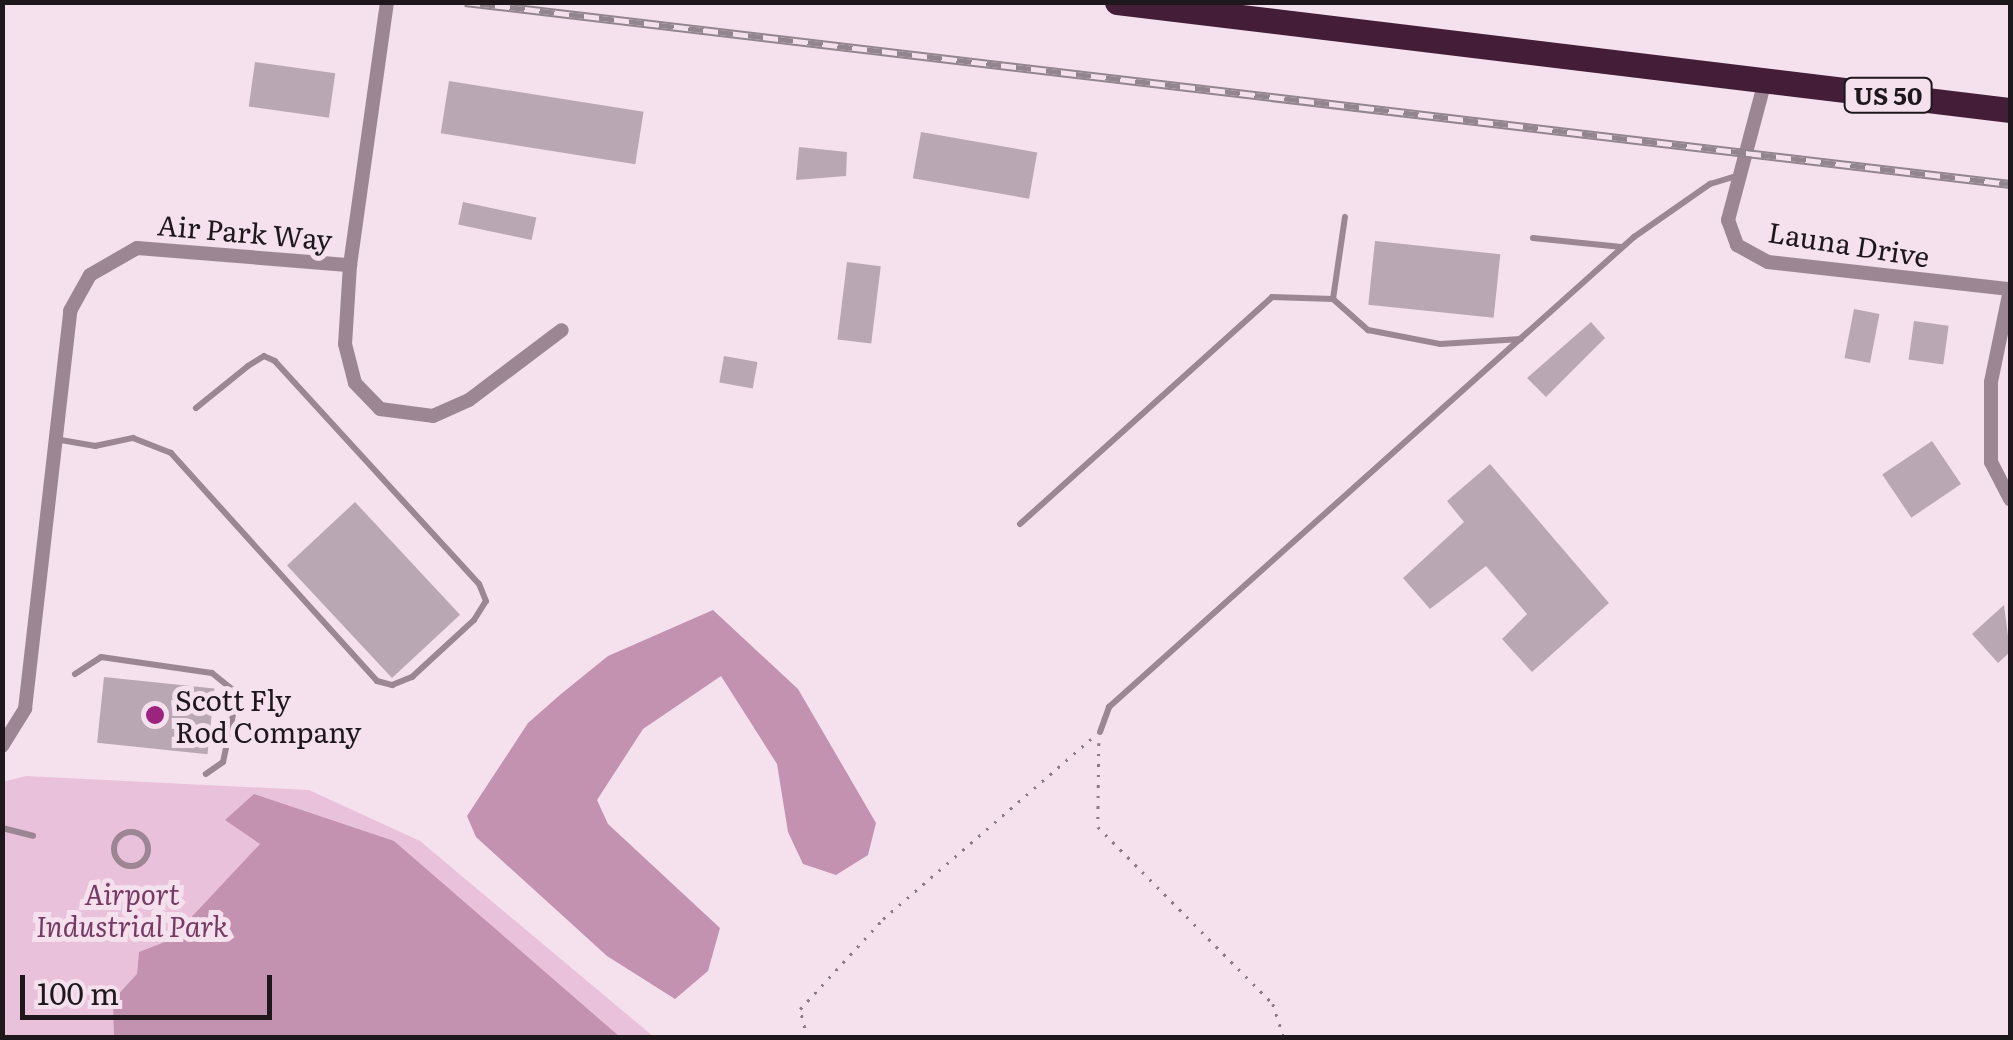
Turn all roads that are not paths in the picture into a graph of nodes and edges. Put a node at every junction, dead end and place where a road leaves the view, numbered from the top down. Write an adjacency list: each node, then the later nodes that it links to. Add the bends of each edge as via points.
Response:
1 (387, 2): 9 (street)
2 (1117, 2): 3 (highway, US 50)
3 (1765, 80): 4 (highway, US 50); 5 (street, Launa Drive)
4 (2010, 110)
5 (1743, 174): 8 (lane, via 1710,184); 10 (street, Launa Drive, via 1728,220 1736,246 1768,262)
6 (1345, 218): 11 (lane)
7 (1533, 238): 8 (lane)
8 (1624, 247): 13 (lane)
9 (350, 265): 12 (street, via 347,363 366,398 397,416 433,416 470,400); 15 (street, Air Park Way, via 166,246 137,248 102,263 70,311)
10 (2009, 290): 16 (street, Launa Drive, via 1991,382 1991,462)
11 (1333, 299): 13 (lane, via 1368,330 1440,344); 17 (lane, via 1272,297)
12 (562, 330)
13 (1520, 339): 19 (lane, via 1109,707)
14 (196, 408): 15 (lane, via 264,356 275,361 479,584 486,602 474,620 412,677 392,685 377,681 170,453 133,438 96,446)
15 (54, 438): 20 (street, Air Park Way, via 24,709)
16 (2010, 499)
17 (1020, 524)
18 (75, 674): 21 (lane, via 101,658 212,673 232,690 234,710 223,762)
19 (1100, 732)
20 (2, 746)
21 (206, 774)
22 (2, 828): 23 (lane)
23 (34, 836)
24 (114, 844): 24 (lane, via 120,864 141,864 148,854 148,843 131,831)

